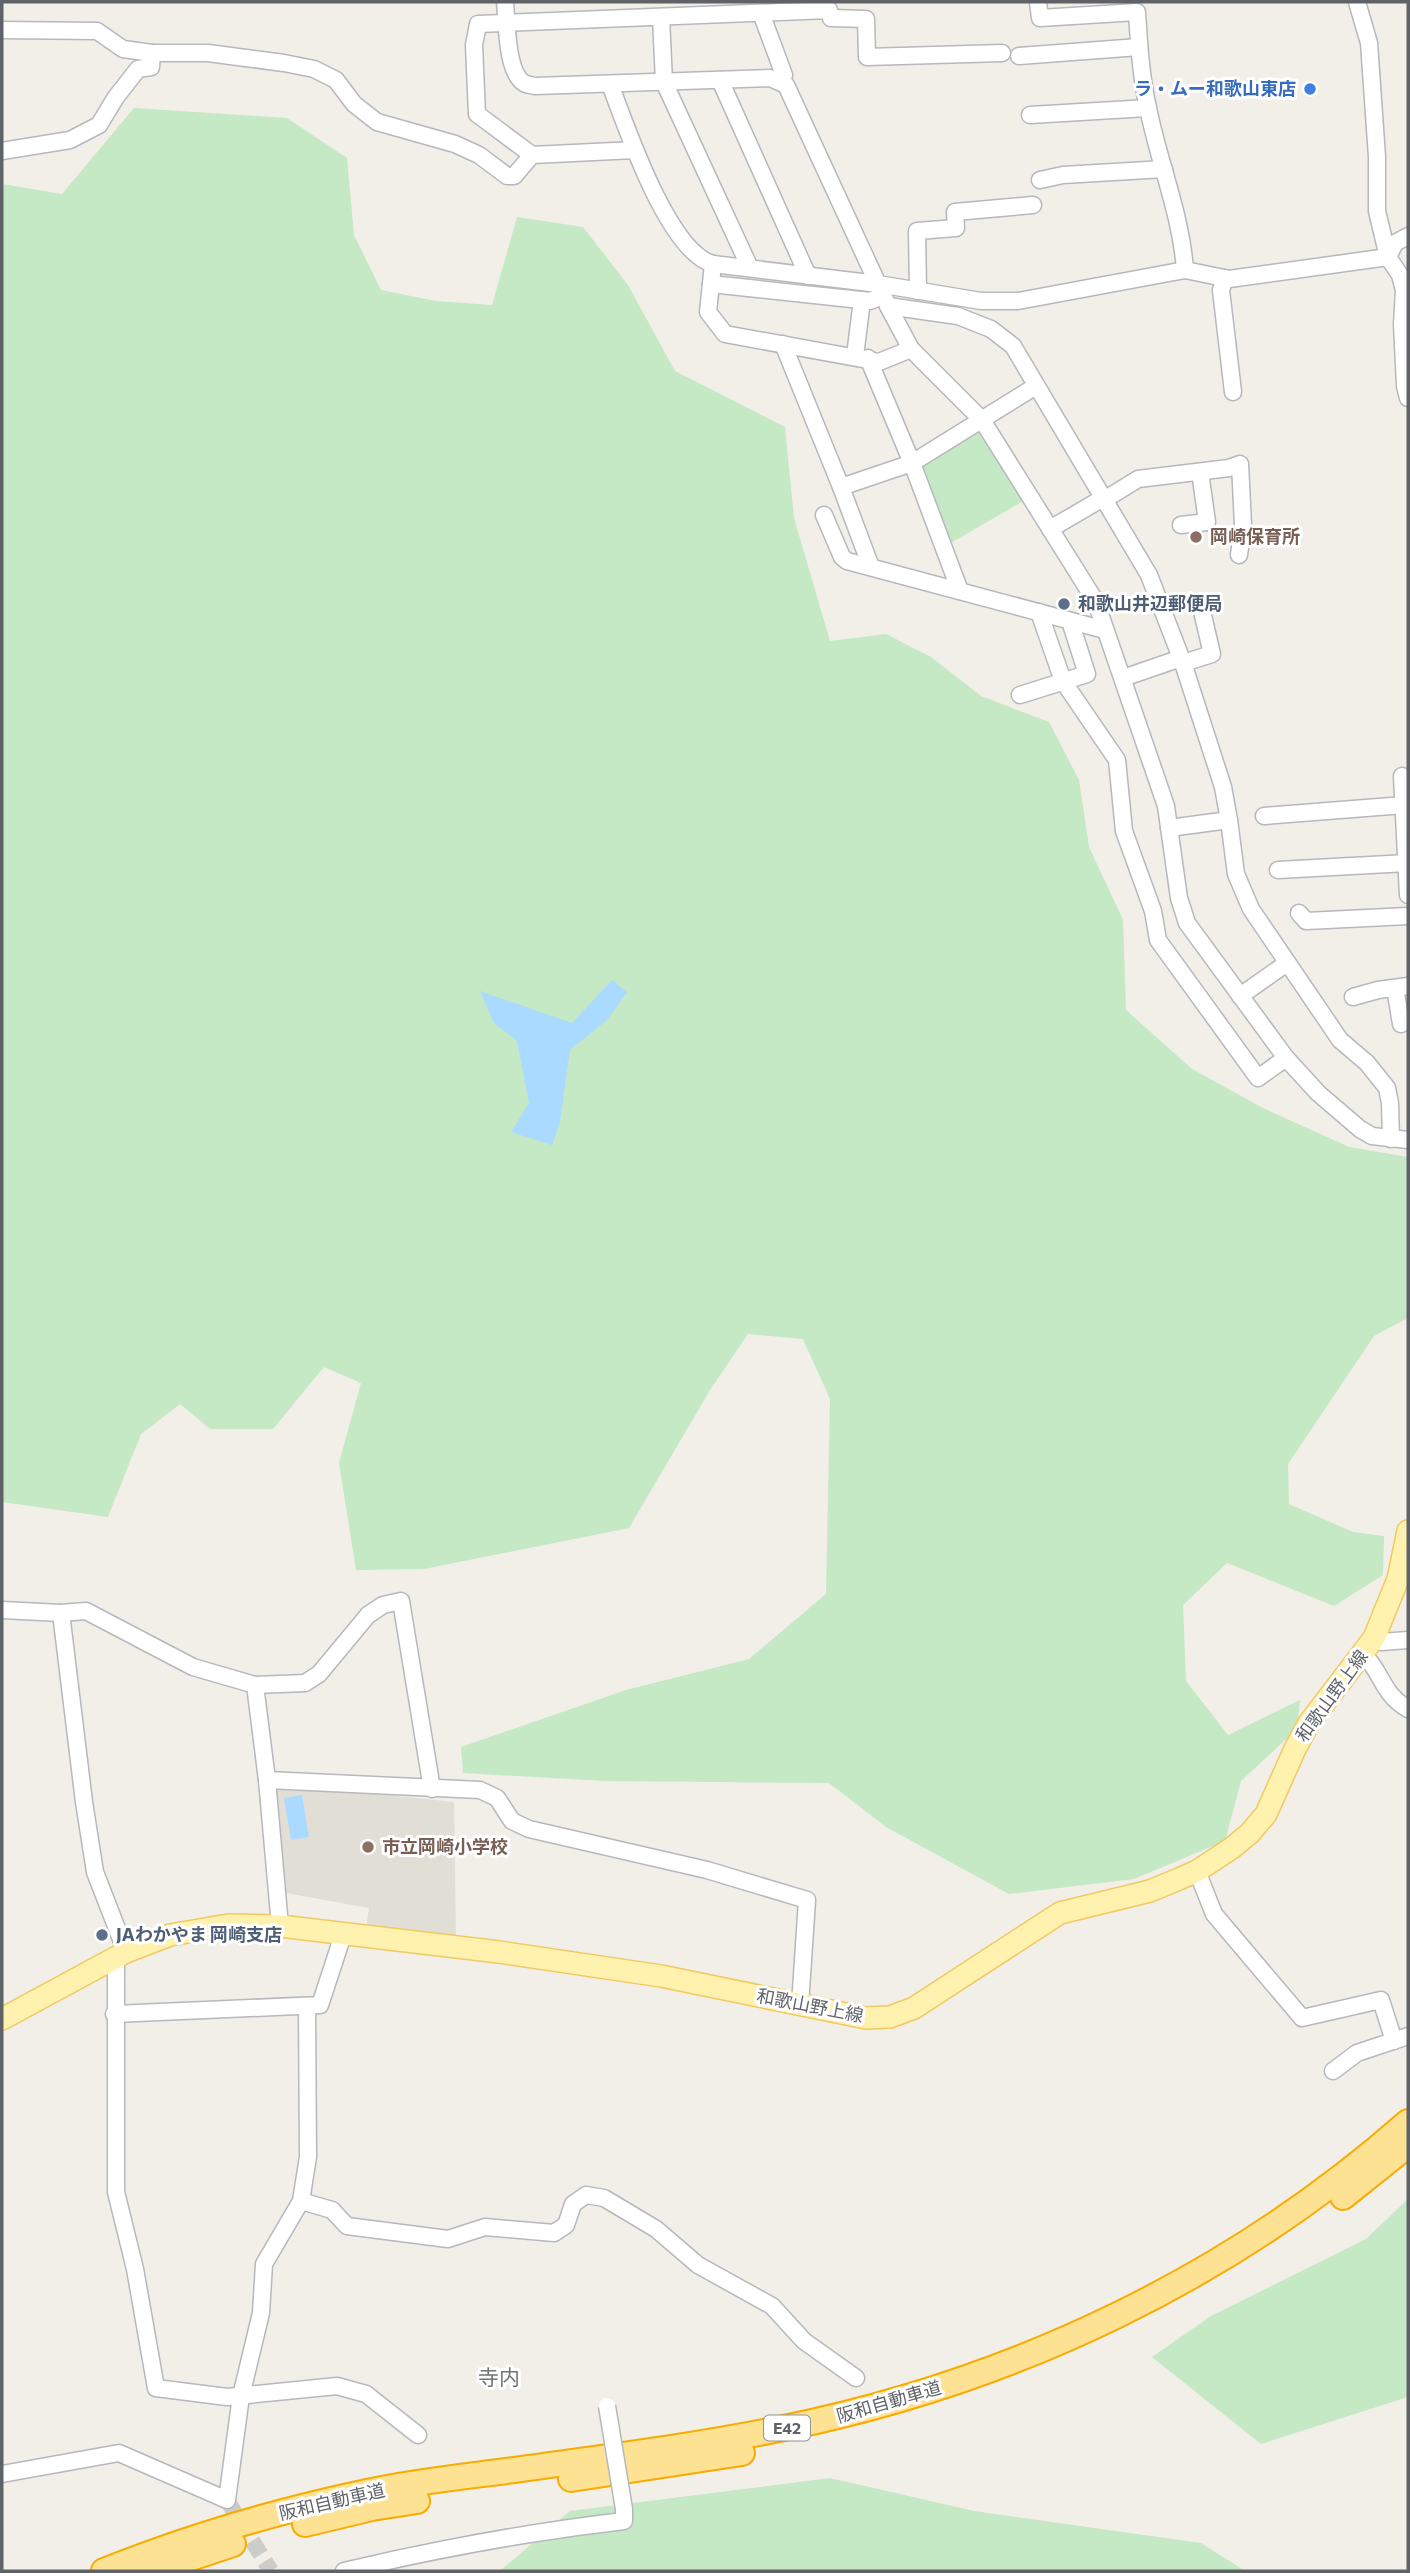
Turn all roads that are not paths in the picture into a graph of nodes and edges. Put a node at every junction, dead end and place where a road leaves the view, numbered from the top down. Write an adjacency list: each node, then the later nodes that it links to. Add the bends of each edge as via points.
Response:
1 (505, 2): 6 (street)
2 (1038, 2): 8 (street, via 1040,18 1137,12)
3 (1357, 2): 25 (street, via 1369,43 1377,211)
4 (761, 13): 5 (street); 10 (street, via 828,10 831,18 866,19 867,57); 13 (street, via 784,75)
5 (661, 17): 6 (street); 14 (street)
6 (507, 23): 15 (street, via 511,62 524,82 548,87); 20 (street, via 478,24 474,45 477,114)
7 (2, 30): 9 (street, via 97,31 122,49)
8 (1139, 47): 11 (street); 16 (street)
9 (152, 53): 19 (street, via 151,66 138,69 99,125 70,140); 20 (street, via 208,53 314,69 336,80 354,104 377,122 455,144 480,155 507,176 514,176)
10 (1002, 53)
11 (1019, 56)
12 (720, 80): 13 (street); 14 (street); 29 (street)
13 (781, 81): 33 (street)
14 (664, 82): 15 (street); 27 (street)
15 (610, 84): 18 (street)
16 (1148, 108): 17 (street); 21 (street)
17 (1030, 115)
18 (635, 150): 20 (street); 26 (street, via 683,241 703,262)
19 (2, 151)
20 (532, 155)
21 (1164, 169): 22 (street); 28 (street)
22 (1040, 180)
23 (1033, 205): 32 (street, via 955,212 956,228 917,231)
24 (1408, 236): 25 (street, via 1395,243)
25 (1388, 257): 30 (street); 40 (street, via 1404,289)
26 (713, 264): 27 (street); 31 (street)
27 (750, 268): 29 (street)
28 (1185, 270): 30 (street); 32 (street, via 1018,301 981,301)
29 (808, 276): 33 (street)
30 (1225, 278): 39 (street, via 1221,290)
31 (711, 284): 34 (street); 35 (street, via 708,312 725,334)
32 (918, 290): 33 (street)
33 (883, 295): 34 (street); 36 (street); 38 (street, via 991,329 1013,346)
34 (862, 300): 37 (street)
35 (783, 344): 37 (street); 44 (street)
36 (911, 349): 37 (street, via 879,362); 41 (street)
37 (862, 357): 42 (street)
38 (1036, 386): 41 (street); 45 (street)
39 (1233, 392)
40 (1408, 398)
41 (982, 420): 42 (street); 48 (street)
42 (912, 463): 44 (street); 51 (street)
43 (1200, 472): 45 (street, via 1138,479); 47 (street, via 1207,522); 49 (street, via 1240,464)
44 (841, 487): 50 (street)
45 (1103, 499): 48 (street); 56 (street, via 1149,575)
46 (824, 515): 50 (street, via 842,557)
47 (1181, 525)
48 (1050, 529): 55 (street, via 1096,603)
49 (1240, 555)
50 (871, 567): 51 (street)
51 (960, 591): 53 (street)
52 (1201, 607): 56 (street, via 1212,654)
53 (1039, 612): 54 (street); 58 (street)
54 (1070, 621): 55 (street); 58 (street, via 1087,674)
55 (1105, 630): 57 (street)
56 (1182, 661): 57 (street); 65 (street, via 1223,787)
57 (1123, 678): 60 (street)
58 (1063, 681): 59 (street); 61 (street)
59 (1020, 695)
60 (1147, 750): 61 (street); 66 (street)
61 (1116, 760): 71 (street, via 1124,831)
62 (1402, 776): 63 (street)
63 (1404, 805): 64 (street); 67 (street)
64 (1264, 816)
65 (1229, 820): 66 (street); 74 (street, via 1241,890)
66 (1169, 828): 70 (street)
67 (1407, 863): 68 (street); 69 (street)
68 (1278, 870)
69 (1408, 895)
70 (1181, 906): 71 (street); 76 (street, via 1187,923)
71 (1153, 911): 79 (street, via 1158,940 1258,1078)
72 (1299, 913): 73 (street, via 1306,921)
73 (1408, 916)
74 (1287, 963): 76 (street); 80 (street, via 1340,1040 1387,1088)
75 (1402, 987): 77 (street); 78 (street)
76 (1240, 996): 79 (street)
77 (1353, 997)
78 (1401, 1024)
79 (1286, 1058): 80 (street, via 1347,1120 1373,1136)
80 (1391, 1139): 81 (street)
81 (1408, 1140)
82 (1408, 1531): 86 (main road, 和歌山野上線, via 1398,1579)
83 (2, 1610): 84 (street)
84 (61, 1613): 87 (street, via 86,1611 192,1667); 94 (street, via 95,1872)
85 (1408, 1640): 86 (street)
86 (1368, 1646): 88 (street, via 1370,1660 1388,1693); 91 (main road, 和歌山野上線, via 1309,1723 1266,1814 1233,1848)
87 (255, 1685): 89 (street); 90 (street, via 305,1683 319,1674 368,1615 401,1601)
88 (1408, 1709)
89 (267, 1780): 90 (street); 92 (street)
90 (432, 1789): 95 (street, via 480,1790 497,1798 512,1821 529,1829 707,1870 807,1900)
91 (1197, 1871): 95 (main road, 和歌山野上線, via 1150,1891 1060,1913 914,2008 890,2017 866,2018); 99 (street, via 1214,1914 1302,2018 1381,2000)
92 (279, 1926): 93 (main road, 和歌山野上線); 94 (main road, 和歌山野上線, via 195,1929)
93 (344, 1935): 95 (main road, 和歌山野上線, via 661,1976); 96 (street, via 320,2005)
94 (121, 1954): 97 (street); 98 (main road, 和歌山野上線)
95 (800, 2005)
96 (307, 2006): 97 (street); 103 (street, via 308,2157)
97 (114, 2014): 105 (street, via 116,2192 156,2388)
98 (2, 2019)
99 (1401, 2038): 100 (street, via 1357,2053)
100 (1333, 2071)
101 (1408, 2122): 109 (highway, 阪和自動車道 / E42, via 1278,2224 1181,2282 1080,2334 962,2380 781,2429 369,2491 232,2527)
102 (1408, 2145): 110 (highway, 阪和自動車道 / E42, via 1297,2230 1199,2291 1086,2350 968,2396 784,2445 372,2508 237,2543)
103 (302, 2201): 104 (street, via 332,2210 347,2226 448,2239 485,2227 554,2233 566,2225 573,2204 586,2195 604,2198 656,2230 698,2265 772,2306 804,2342); 105 (street, via 264,2264 261,2313)
104 (856, 2378)
105 (241, 2396): 107 (street, via 337,2386 366,2394); 108 (street, via 228,2500 119,2453)
106 (607, 2406): 111 (street, bridge, via 624,2521 422,2552)
107 (418, 2435)
108 (2, 2474)
109 (104, 2571)
110 (152, 2571)
111 (344, 2571)

